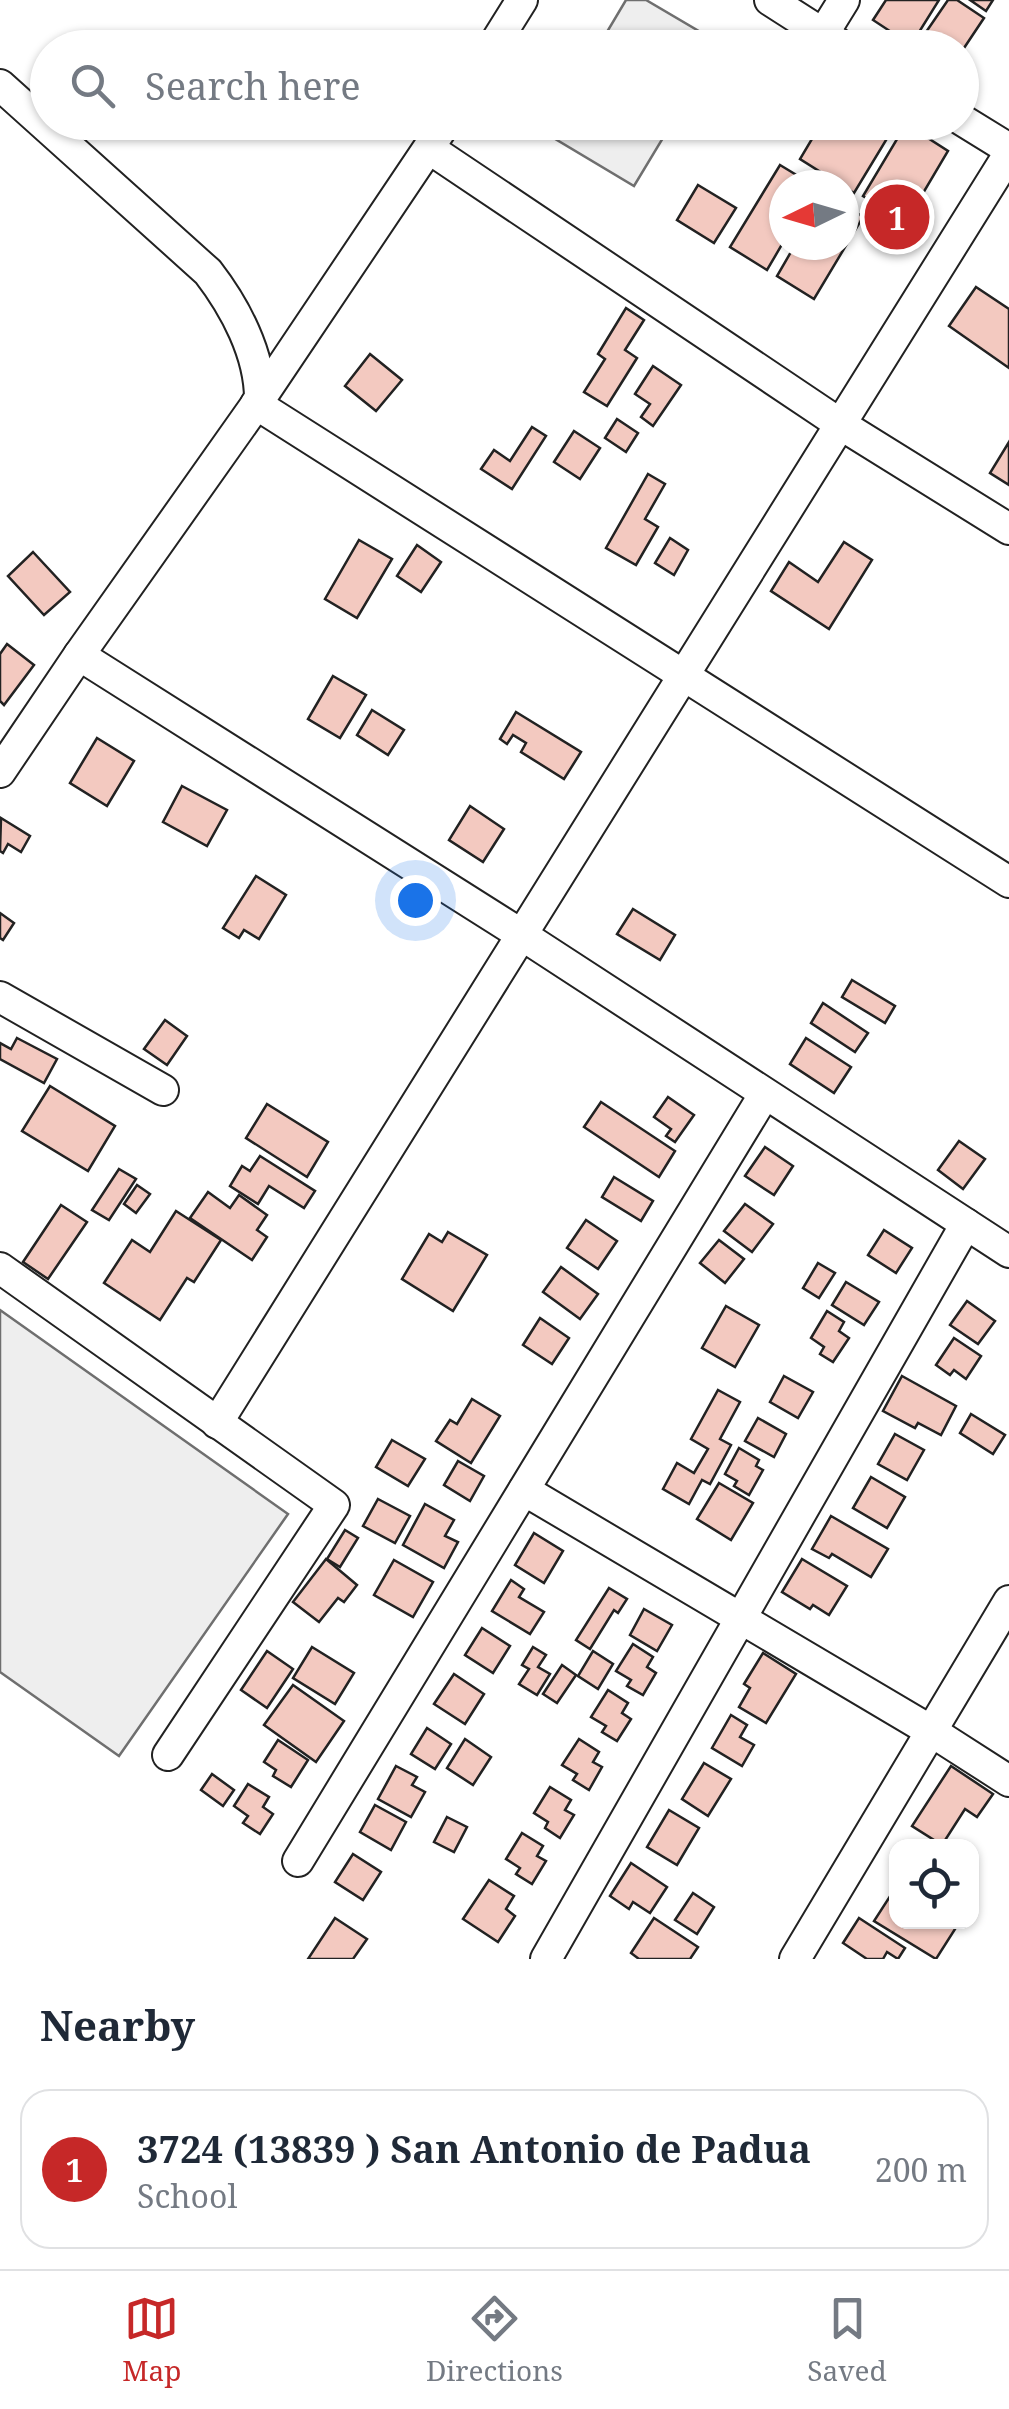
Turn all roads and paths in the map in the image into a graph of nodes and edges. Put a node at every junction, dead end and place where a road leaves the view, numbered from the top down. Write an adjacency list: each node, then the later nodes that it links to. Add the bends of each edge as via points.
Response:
1 (522, 0): 4 (street)
2 (770, 0): 5 (street)
3 (844, 0): 6 (street)
4 (503, 30)
5 (817, 30)
6 (837, 30)
7 (0, 85): 8 (street)
8 (30, 112)
9 (979, 131): 13 (street)
10 (61, 140): 14 (street, via 208,272 256,364)
11 (435, 140): 14 (street)
12 (444, 140): 15 (street)
13 (1009, 151): 15 (street)
14 (258, 402): 17 (street); 18 (street)
15 (840, 424): 16 (street); 18 (street)
16 (1009, 529)
17 (79, 655): 19 (street); 21 (street)
18 (684, 676): 20 (street); 21 (street)
19 (3, 760)
20 (1009, 882)
21 (522, 936): 24 (street); 28 (street)
22 (0, 998): 23 (street)
23 (163, 1090)
24 (764, 1095): 25 (street); 29 (street)
25 (966, 1224): 26 (street); 31 (street)
26 (1009, 1252)
27 (0, 1268): 28 (street)
28 (217, 1422): 33 (street, via 334,1505)
29 (524, 1490): 31 (street); 35 (street)
30 (1009, 1601): 32 (street)
31 (740, 1618): 32 (street); 36 (street)
32 (931, 1731): 34 (street); 37 (street)
33 (168, 1755)
34 (1009, 1781)
35 (298, 1861)
36 (546, 1959)
37 (796, 1959)

